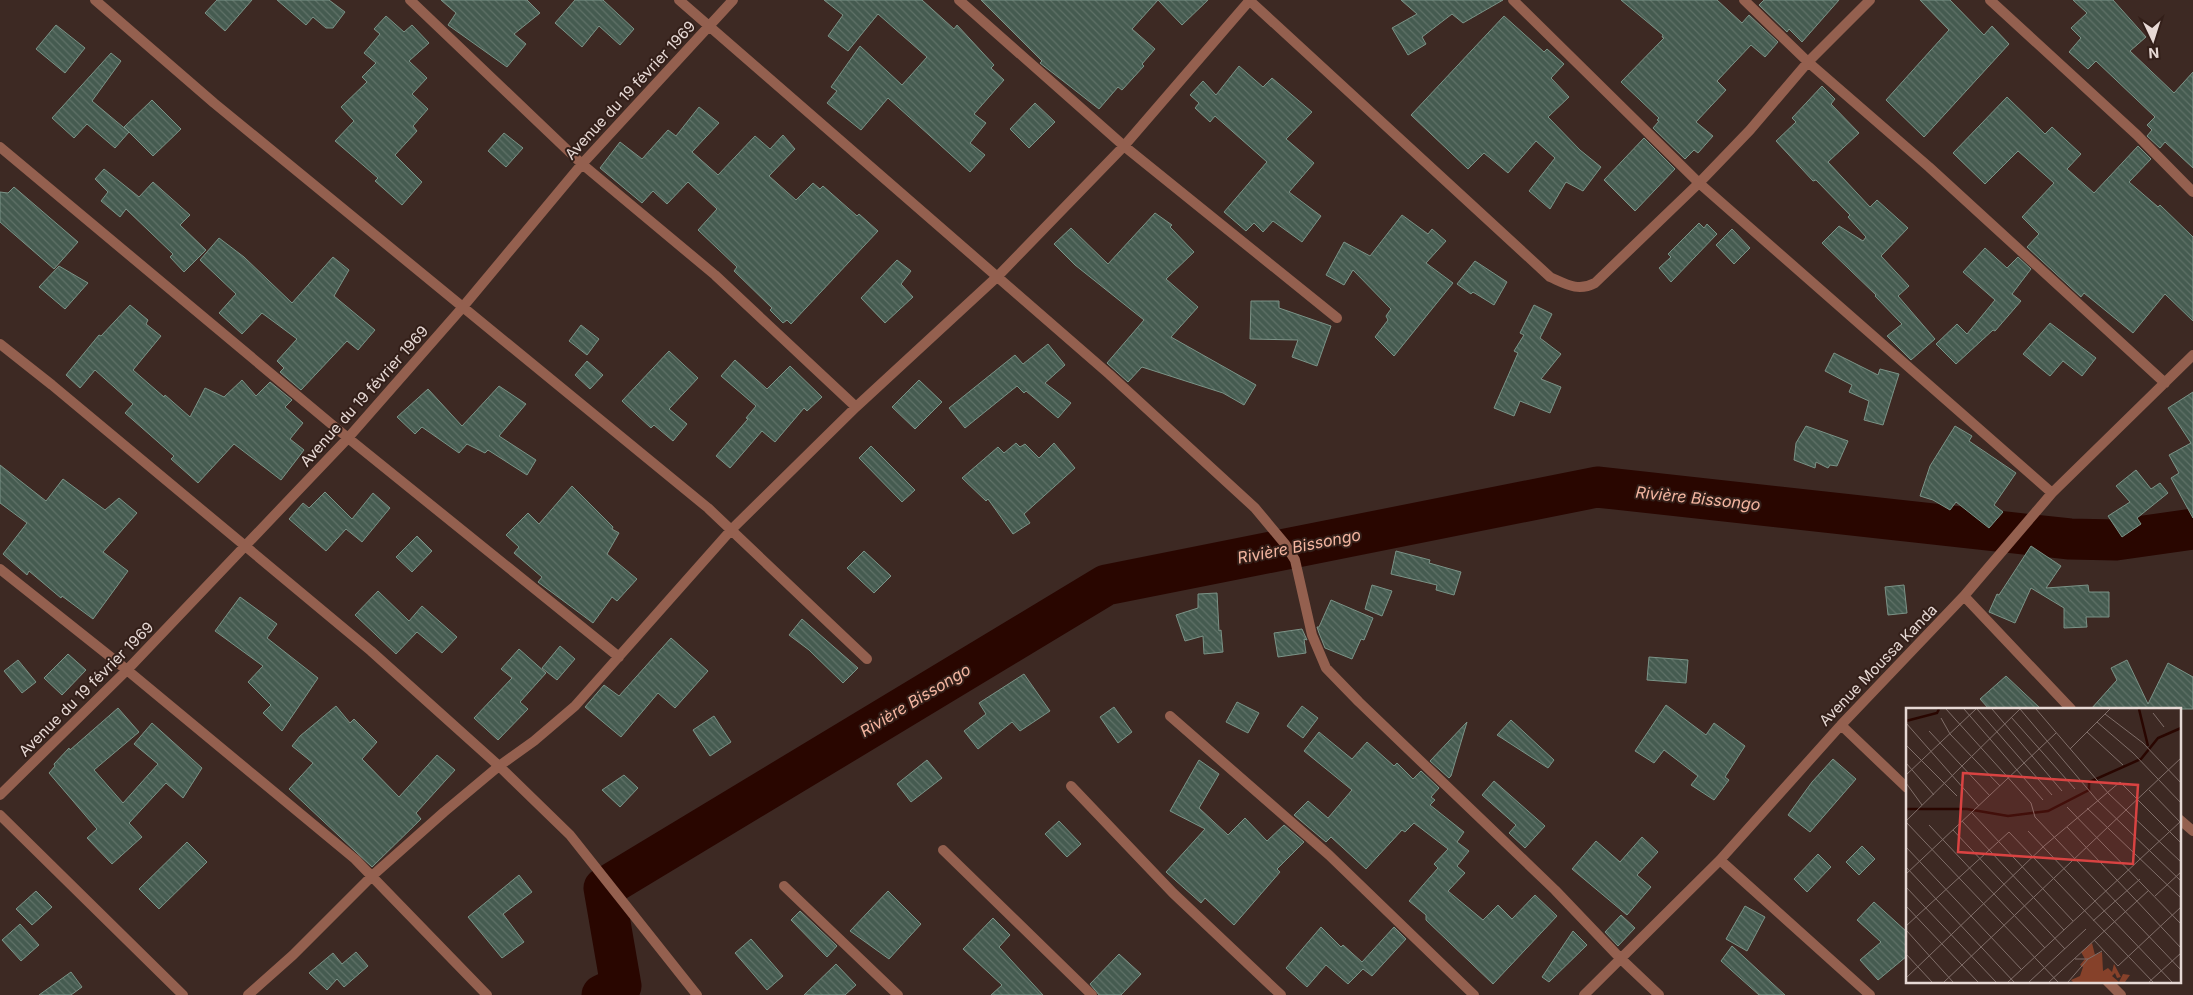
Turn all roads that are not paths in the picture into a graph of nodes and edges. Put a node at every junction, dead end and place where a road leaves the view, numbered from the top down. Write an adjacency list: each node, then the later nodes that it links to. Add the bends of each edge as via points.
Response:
1 (95, 0): 19 (street)
2 (410, 0): 15 (street)
3 (679, 0): 11 (street)
4 (733, 0): 11 (street, Avenue du 19 février 1969)
5 (959, 0): 13 (street)
6 (1249, 0): 13 (street); 16 (street, via 1550,277 1574,287 1586,288 1595,283)
7 (1513, 0): 16 (street)
8 (1744, 0): 12 (street)
9 (1870, 0): 12 (street)
10 (1990, 0): 17 (street, via 2138,135)
11 (708, 27): 15 (street, Avenue du 19 février 1969); 18 (street)
12 (1808, 62): 16 (street); 23 (street)
13 (1124, 146): 18 (street); 20 (street)
14 (0, 147): 25 (street)
15 (582, 164): 19 (street, Avenue du 19 février 1969); 24 (street, via 715,275)
16 (1699, 183): 26 (street)
17 (2193, 192)
18 (998, 276): 24 (street); 48 (street, via 1255,508 1294,560 1312,635 1326,668 1555,890)
19 (462, 308): 25 (street, Avenue du 19 février 1969); 27 (street, via 658,465)
20 (1336, 318)
21 (0, 344): 28 (street)
22 (2193, 355): 23 (street, Avenue Moussa Kanda)
23 (2165, 383): 26 (street, Avenue Moussa Kanda)
24 (856, 406): 27 (street)
25 (348, 438): 28 (street, Avenue du 19 février 1969); 31 (street)
26 (2052, 493): 30 (street, Avenue Moussa Kanda)
27 (732, 529): 31 (street); 32 (street)
28 (244, 547): 33 (street, Avenue du 19 février 1969); 37 (street, via 371,651)
29 (0, 569): 33 (street)
30 (1964, 596): 34 (street); 36 (street, Avenue Moussa Kanda)
31 (619, 657): 37 (street, via 575,706)
32 (867, 659)
33 (127, 670): 40 (street, Avenue du 19 février 1969); 46 (street)
34 (2070, 708)
35 (1170, 716): 57 (street, via 1329,855)
36 (1840, 725): 39 (street); 45 (street, Avenue Moussa Kanda)
37 (499, 766): 46 (street); 53 (street, via 570,835)
38 (1071, 786): 56 (street, via 1173,894)
39 (1906, 787)
40 (0, 795)
41 (0, 815): 50 (street)
42 (2180, 820): 43 (street)
43 (2193, 831)
44 (943, 850): 55 (street)
45 (1720, 860): 48 (street, Avenue Moussa Kanda); 60 (street)
46 (372, 876): 51 (street); 52 (street)
47 (784, 886): 54 (street)
48 (1620, 958): 58 (street, Avenue Moussa Kanda); 59 (street)
49 (2108, 982): 61 (street)
50 (184, 995)
51 (248, 995)
52 (486, 995)
53 (697, 995)
54 (898, 995)
55 (1092, 995)
56 (1280, 995)
57 (1474, 995)
58 (1584, 995)
59 (1659, 995)
60 (1870, 995)
61 (2121, 995)

